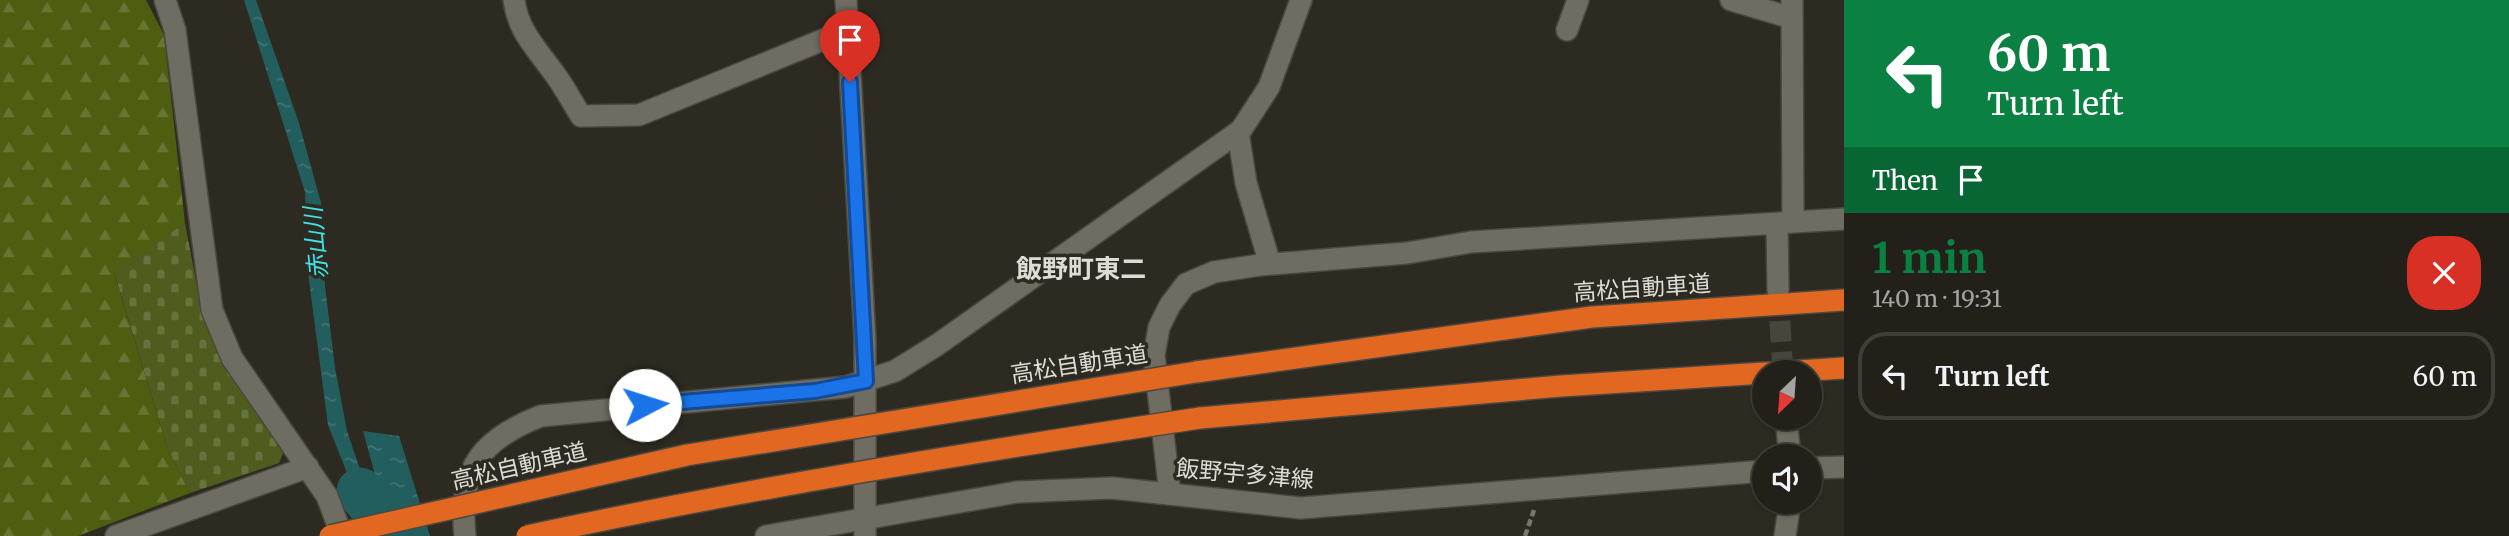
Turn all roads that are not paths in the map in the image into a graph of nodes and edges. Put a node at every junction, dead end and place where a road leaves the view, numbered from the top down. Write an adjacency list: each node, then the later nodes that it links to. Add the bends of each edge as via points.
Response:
1 (165, 0): 20 (street, via 176,30 212,310 232,358)
2 (514, 0): 8 (street, via 523,32 581,116 639,114)
3 (846, 0): 8 (street)
4 (1301, 0): 10 (street, via 1269,87)
5 (1578, 0): 9 (street)
6 (1731, 0): 7 (street)
7 (1792, 9): 12 (street)
8 (847, 30): 19 (street)
9 (1567, 30)
10 (1238, 132): 13 (street, via 1246,183); 19 (street, via 937,345 895,371)
11 (1844, 219): 12 (street)
12 (1785, 223): 13 (street, via 1471,243); 14 (street)
13 (1270, 264): 24 (street, via 1214,272 1186,284 1159,327 1154,355)
14 (1778, 290)
15 (1844, 300): 28 (highway, 高松自動車道, bridge, via 1592,317 1196,372 687,455)
16 (1844, 368): 17 (highway)
17 (1822, 369)
18 (1752, 374): 31 (highway, bridge, via 1200,418 698,499)
19 (866, 381): 26 (street); 30 (street, via 815,391 541,416 516,425 479,454 470,475)
20 (308, 467): 27 (street); 29 (street, via 327,496)
21 (1844, 467): 22 (street)
22 (1822, 468)
23 (1752, 472): 24 (street, 飯野宇多津線, via 1301,508)
24 (1170, 494): 26 (street, 飯野宇多津線, via 1112,488 1017,492)
25 (1788, 514): 33 (street)
26 (865, 526): 32 (street, 飯野宇多津線)
27 (116, 536)
28 (330, 536)
29 (342, 536)
30 (465, 536)
31 (527, 536)
32 (765, 536)
33 (1785, 536)

